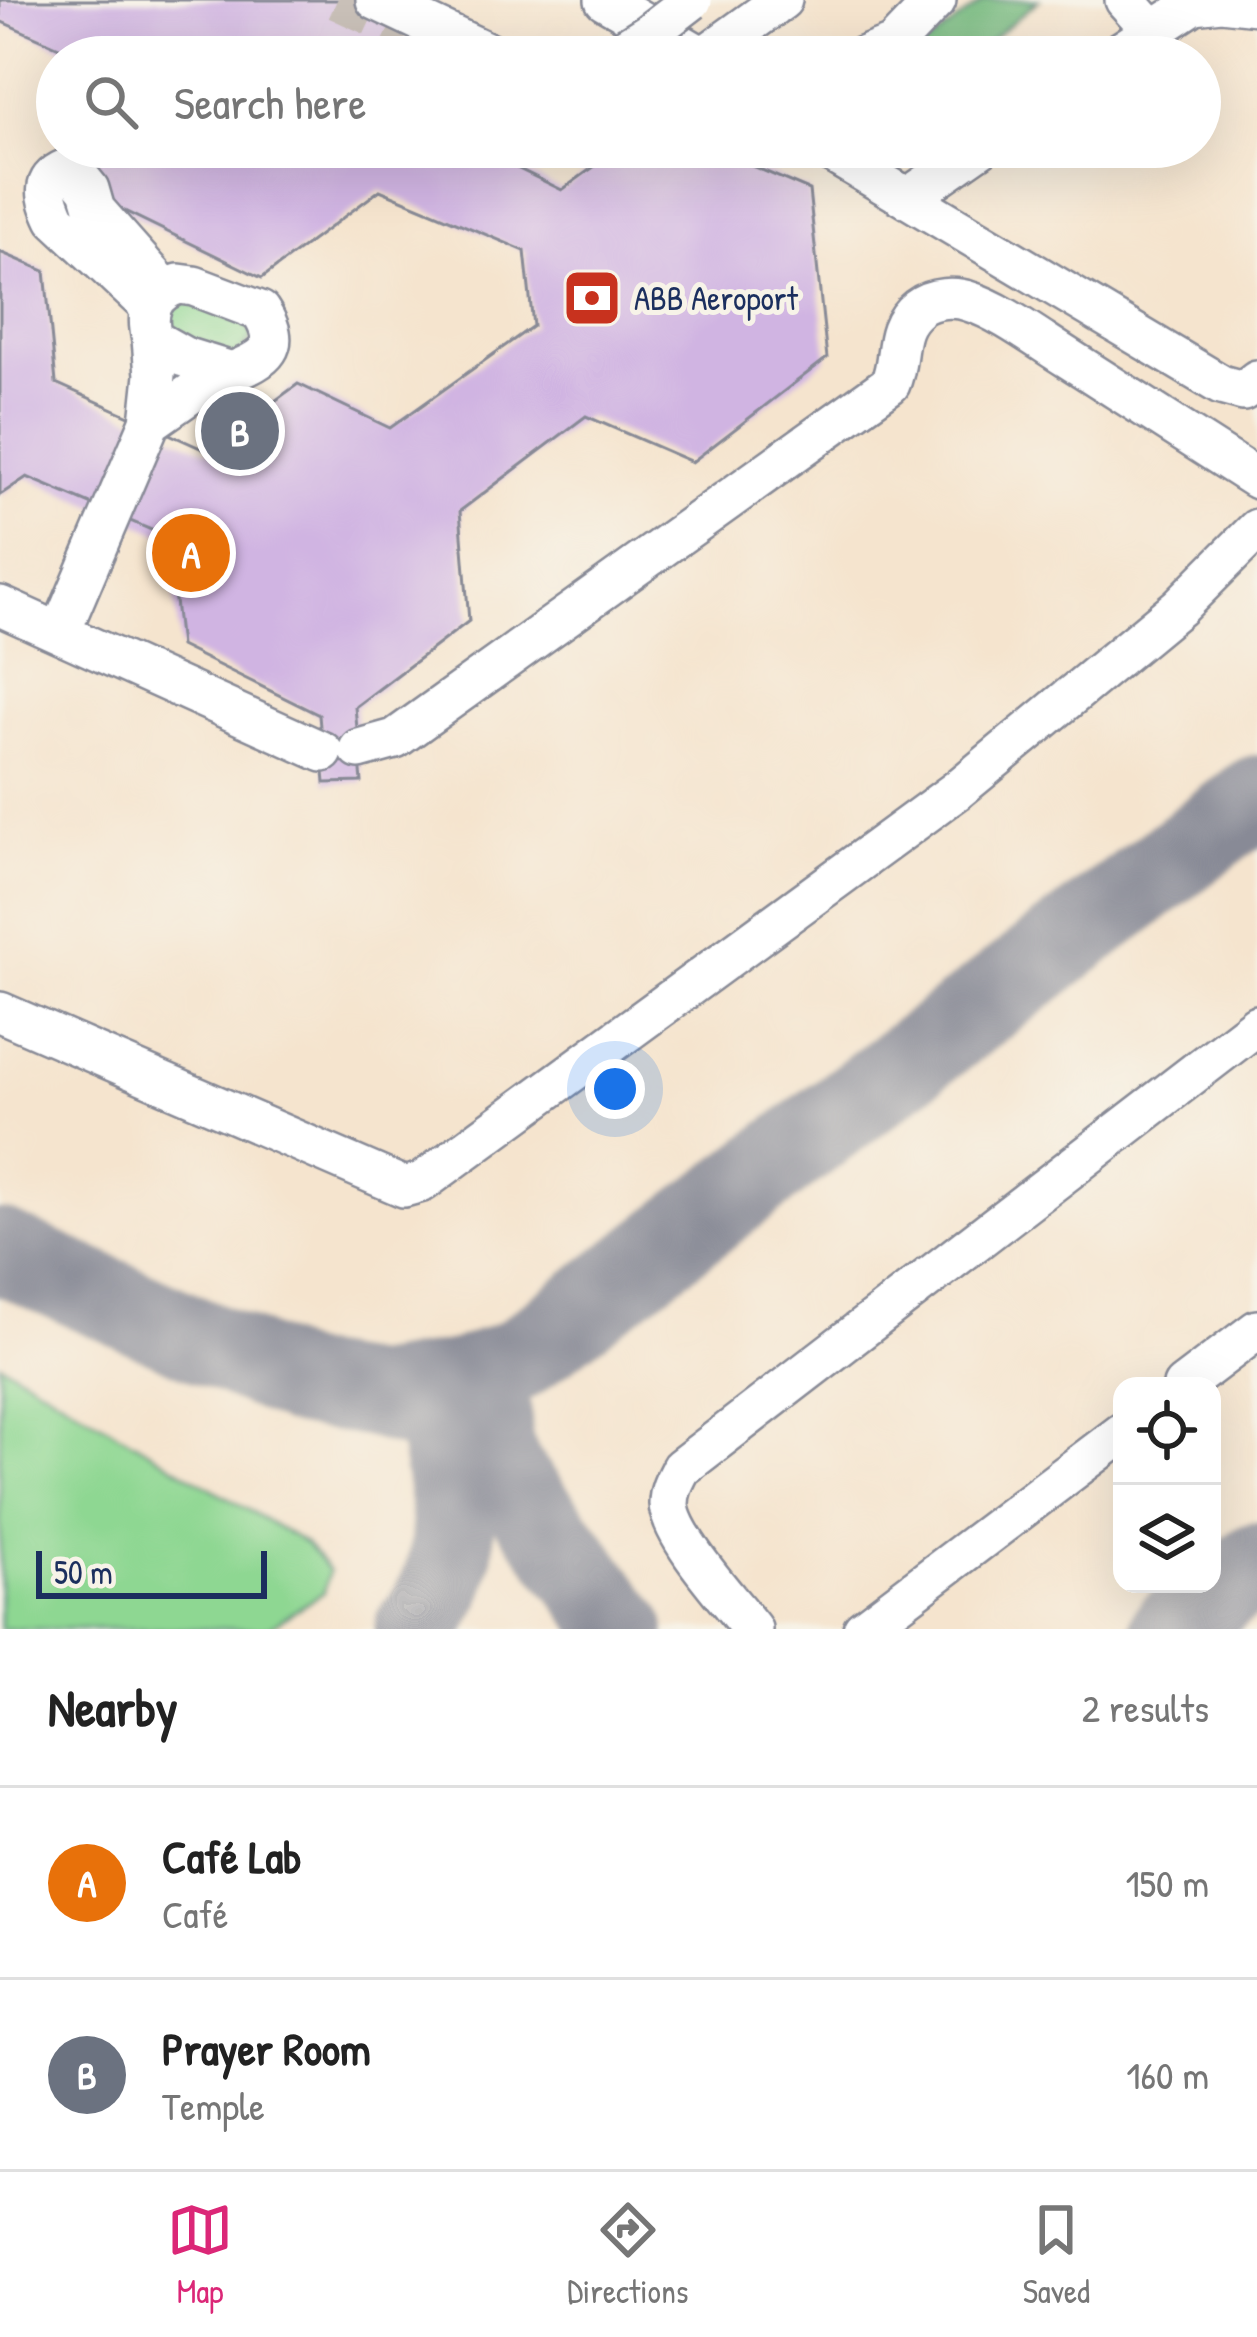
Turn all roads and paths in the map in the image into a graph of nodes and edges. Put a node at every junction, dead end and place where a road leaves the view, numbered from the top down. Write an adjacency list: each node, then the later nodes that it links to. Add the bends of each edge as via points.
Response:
1 (376, 0): 9 (lane)
2 (605, 0): 11 (lane)
3 (692, 0): 10 (lane, bridge)
4 (782, 0): 12 (lane)
5 (936, 0): 13 (lane)
6 (1125, 0): 8 (lane)
7 (1257, 4): 8 (lane, via 1194,4)
8 (1152, 30): 14 (lane)
9 (452, 36)
10 (644, 36)
11 (667, 36)
12 (732, 36)
13 (902, 36)
14 (1143, 36)
15 (858, 168): 17 (lane)
16 (950, 168): 17 (lane)
17 (908, 197): 20 (lane, via 1221,386 1243,391)
18 (156, 312): 19 (lane, via 184,356); 19 (lane, via 178,284 260,311 270,333 266,355); 21 (lane)
19 (232, 372): 21 (lane)
20 (1257, 380)
21 (150, 422): 25 (lane)
22 (1257, 479): 25 (lane, via 1019,328 949,298 918,308 903,324 890,384 395,739 341,750)
23 (1257, 529): 26 (lane, via 1179,607 956,790 412,1186)
24 (0, 606): 25 (lane)
25 (60, 633)
26 (0, 1012)
27 (1257, 1025): 31 (lane, via 681,1468 670,1488 676,1530)
28 (1257, 1330): 29 (lane)
29 (1196, 1377)
30 (1113, 1439): 32 (lane)
31 (752, 1629)
32 (863, 1629)

